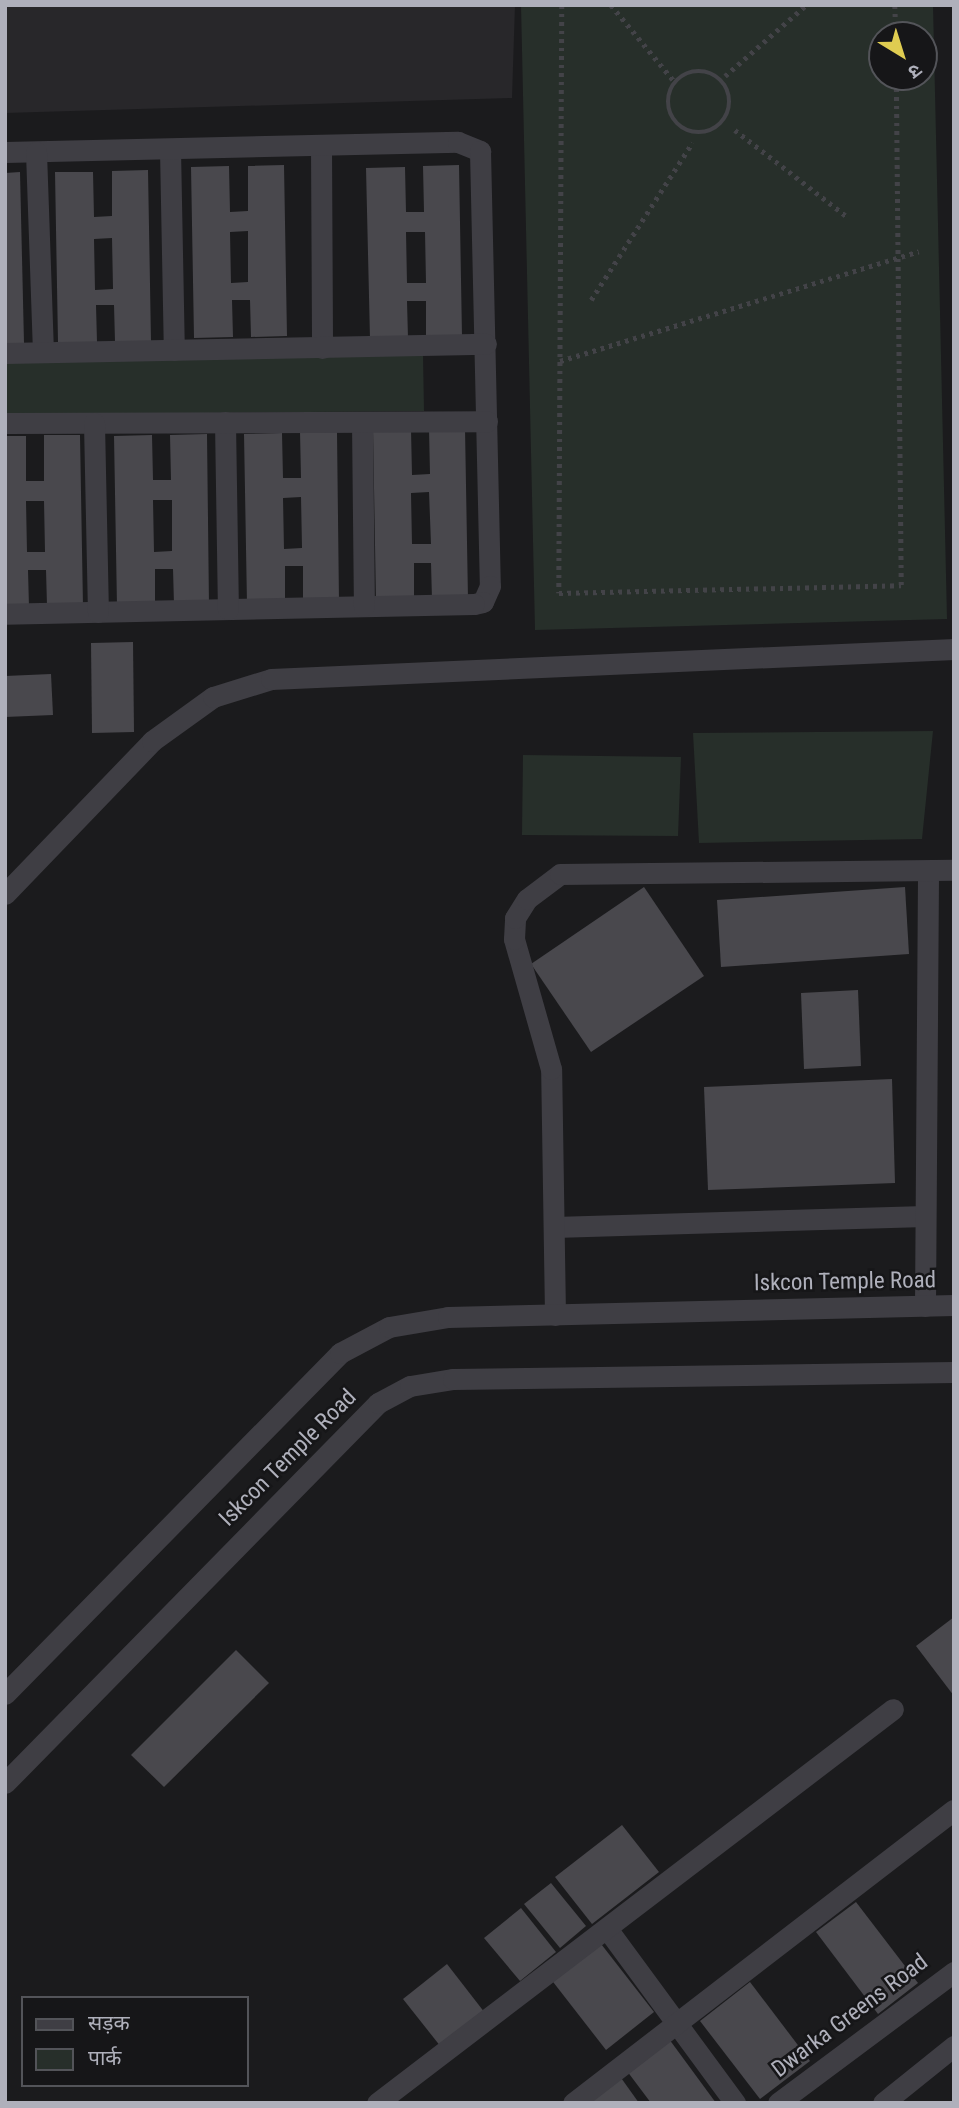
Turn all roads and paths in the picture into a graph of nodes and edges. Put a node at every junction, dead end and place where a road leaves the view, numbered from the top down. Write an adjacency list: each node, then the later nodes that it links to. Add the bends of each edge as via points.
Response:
1 (562, 5): 21 (path)
2 (611, 5): 5 (path)
3 (806, 5): 4 (path)
4 (725, 76)
5 (674, 80): 5 (path, via 668,108 690,133 709,132 729,119 728,94 715,78 699,69)
6 (896, 91): 21 (path, via 901,585 559,593)
7 (735, 130): 13 (path)
8 (692, 143): 15 (path)
9 (321, 146): 10 (street); 16 (street, via 458,142 480,151); 17 (street)
10 (170, 149): 12 (street); 18 (street)
11 (5, 152): 12 (street)
12 (36, 152): 19 (street)
13 (849, 218)
14 (919, 251): 21 (path)
15 (591, 300)
16 (486, 344): 17 (street); 22 (street)
17 (322, 348): 18 (street)
18 (174, 350): 19 (street)
19 (43, 352): 20 (street)
20 (5, 353)
21 (560, 361)
22 (487, 421): 24 (street); 27 (street, via 490,586 483,602)
23 (225, 422): 24 (street); 26 (street); 28 (street)
24 (362, 422): 27 (street)
25 (5, 423): 26 (street)
26 (94, 423): 29 (street)
27 (364, 606): 28 (street)
28 (228, 609): 29 (street)
29 (98, 612): 30 (street)
30 (5, 614)
31 (954, 649): 34 (street, via 271,678 213,697 152,741)
32 (954, 870): 33 (street)
33 (928, 871): 35 (street); 36 (street, via 560,874 527,899 515,918 514,939 551,1069)
34 (5, 894)
35 (925, 1216): 36 (street); 38 (street)
36 (554, 1227): 39 (street)
37 (954, 1305): 38 (street, Iskcon Temple Road)
38 (925, 1306): 39 (street, Iskcon Temple Road)
39 (555, 1315): 41 (street, Iskcon Temple Road, via 448,1317 389,1327 340,1353)
40 (954, 1372): 43 (street, Iskcon Temple Road, via 453,1379 410,1387 378,1403)
41 (5, 1694)
42 (893, 1709): 45 (street)
43 (5, 1783)
44 (953, 1810): 47 (street)
45 (608, 1930): 47 (street); 49 (street)
46 (954, 1972): 52 (street, Dwarka Greens Road)
47 (678, 2025): 50 (street); 51 (street)
48 (954, 2046): 53 (street)
49 (377, 2103)
50 (573, 2103)
51 (735, 2103)
52 (778, 2103)
53 (883, 2103)

